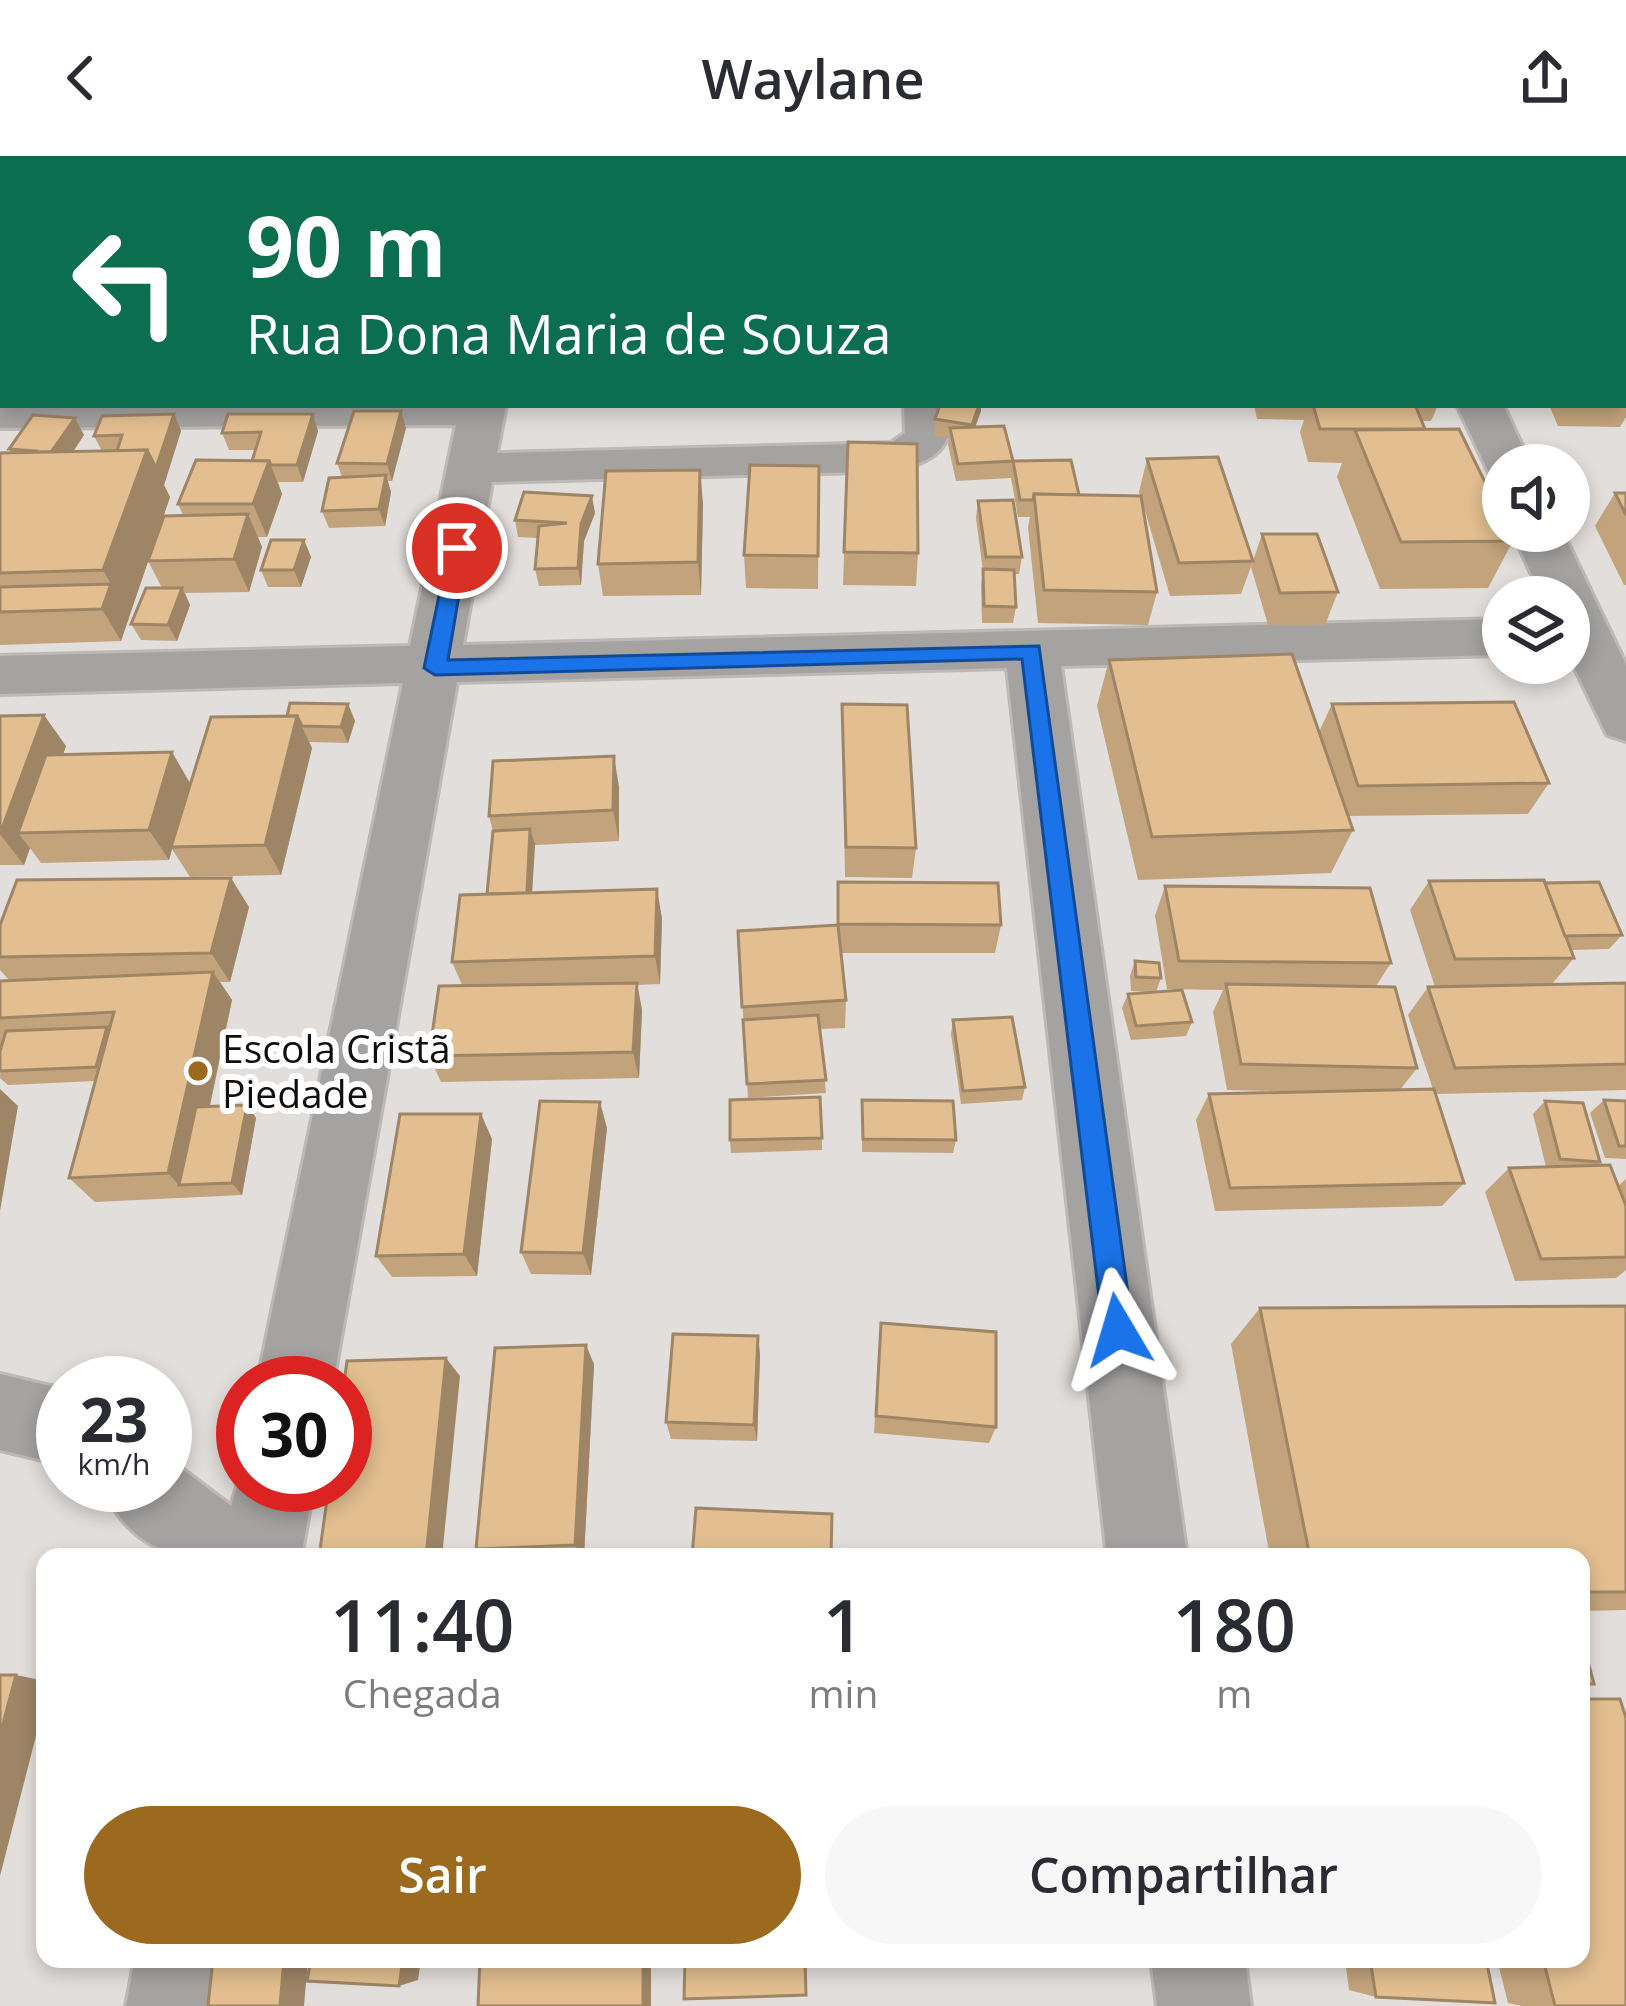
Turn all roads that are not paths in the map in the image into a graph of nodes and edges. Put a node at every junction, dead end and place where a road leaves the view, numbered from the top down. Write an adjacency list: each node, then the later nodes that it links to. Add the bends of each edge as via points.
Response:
1 (928, 408): 5 (street, via 926,443 895,457)
2 (1481, 408): 6 (street)
3 (219, 409): 4 (street); 5 (street)
4 (0, 414)
5 (478, 428): 10 (street)
6 (1498, 444)
7 (1590, 636): 12 (street)
8 (1482, 639): 9 (street)
9 (1032, 651): 10 (street); 20 (street)
10 (435, 668): 11 (street); 13 (street)
11 (0, 675)
12 (1626, 721)
13 (300, 1356)
14 (0, 1412): 15 (street)
15 (36, 1420)
16 (175, 1512): 18 (street)
17 (270, 1512): 19 (street)
18 (221, 1548)
19 (263, 1548)
20 (1146, 1548)
21 (180, 1968): 23 (street)
22 (1199, 1968): 24 (street)
23 (172, 2006)
24 (1204, 2006)

